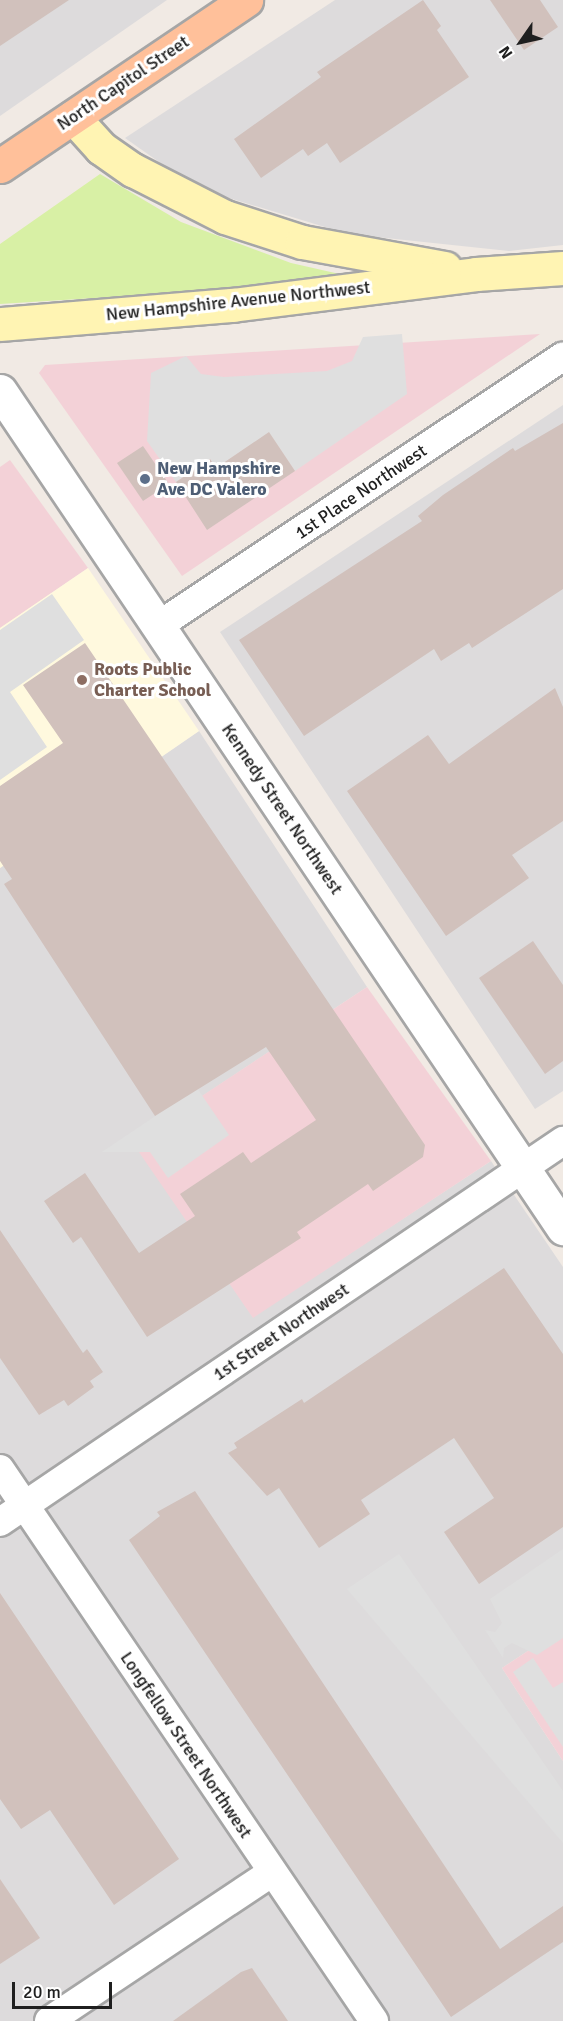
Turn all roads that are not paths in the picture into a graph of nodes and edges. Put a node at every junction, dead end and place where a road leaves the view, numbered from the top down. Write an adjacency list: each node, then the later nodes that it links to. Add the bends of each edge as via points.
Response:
1 (246, 0): 2 (main road, North Capitol Street)
2 (73, 117): 3 (main road, North Capitol Street); 5 (main road, New Hampshire Avenue Northwest, via 101,148 133,170 225,217 302,242)
3 (0, 166)
4 (563, 268): 5 (main road, New Hampshire Avenue Northwest)
5 (476, 274): 6 (main road, New Hampshire Avenue Northwest, via 232,305)
6 (0, 324)
7 (563, 357): 9 (street, 1st Place Northwest)
8 (0, 391): 9 (street, Kennedy Street Northwest)
9 (159, 626): 11 (street, Kennedy Street Northwest)
10 (563, 1141): 11 (street, 1st Street Northwest)
11 (523, 1168): 12 (street, Kennedy Street Northwest); 14 (street, 1st Street Northwest)
12 (563, 1228)
13 (0, 1469): 14 (street, Longfellow Street Northwest)
14 (24, 1505): 15 (street, 1st Street Northwest); 16 (street, Longfellow Street Northwest)
15 (0, 1522)
16 (272, 1872): 17 (street); 18 (street, Longfellow Street Northwest)
17 (49, 2021)
18 (374, 2021)

